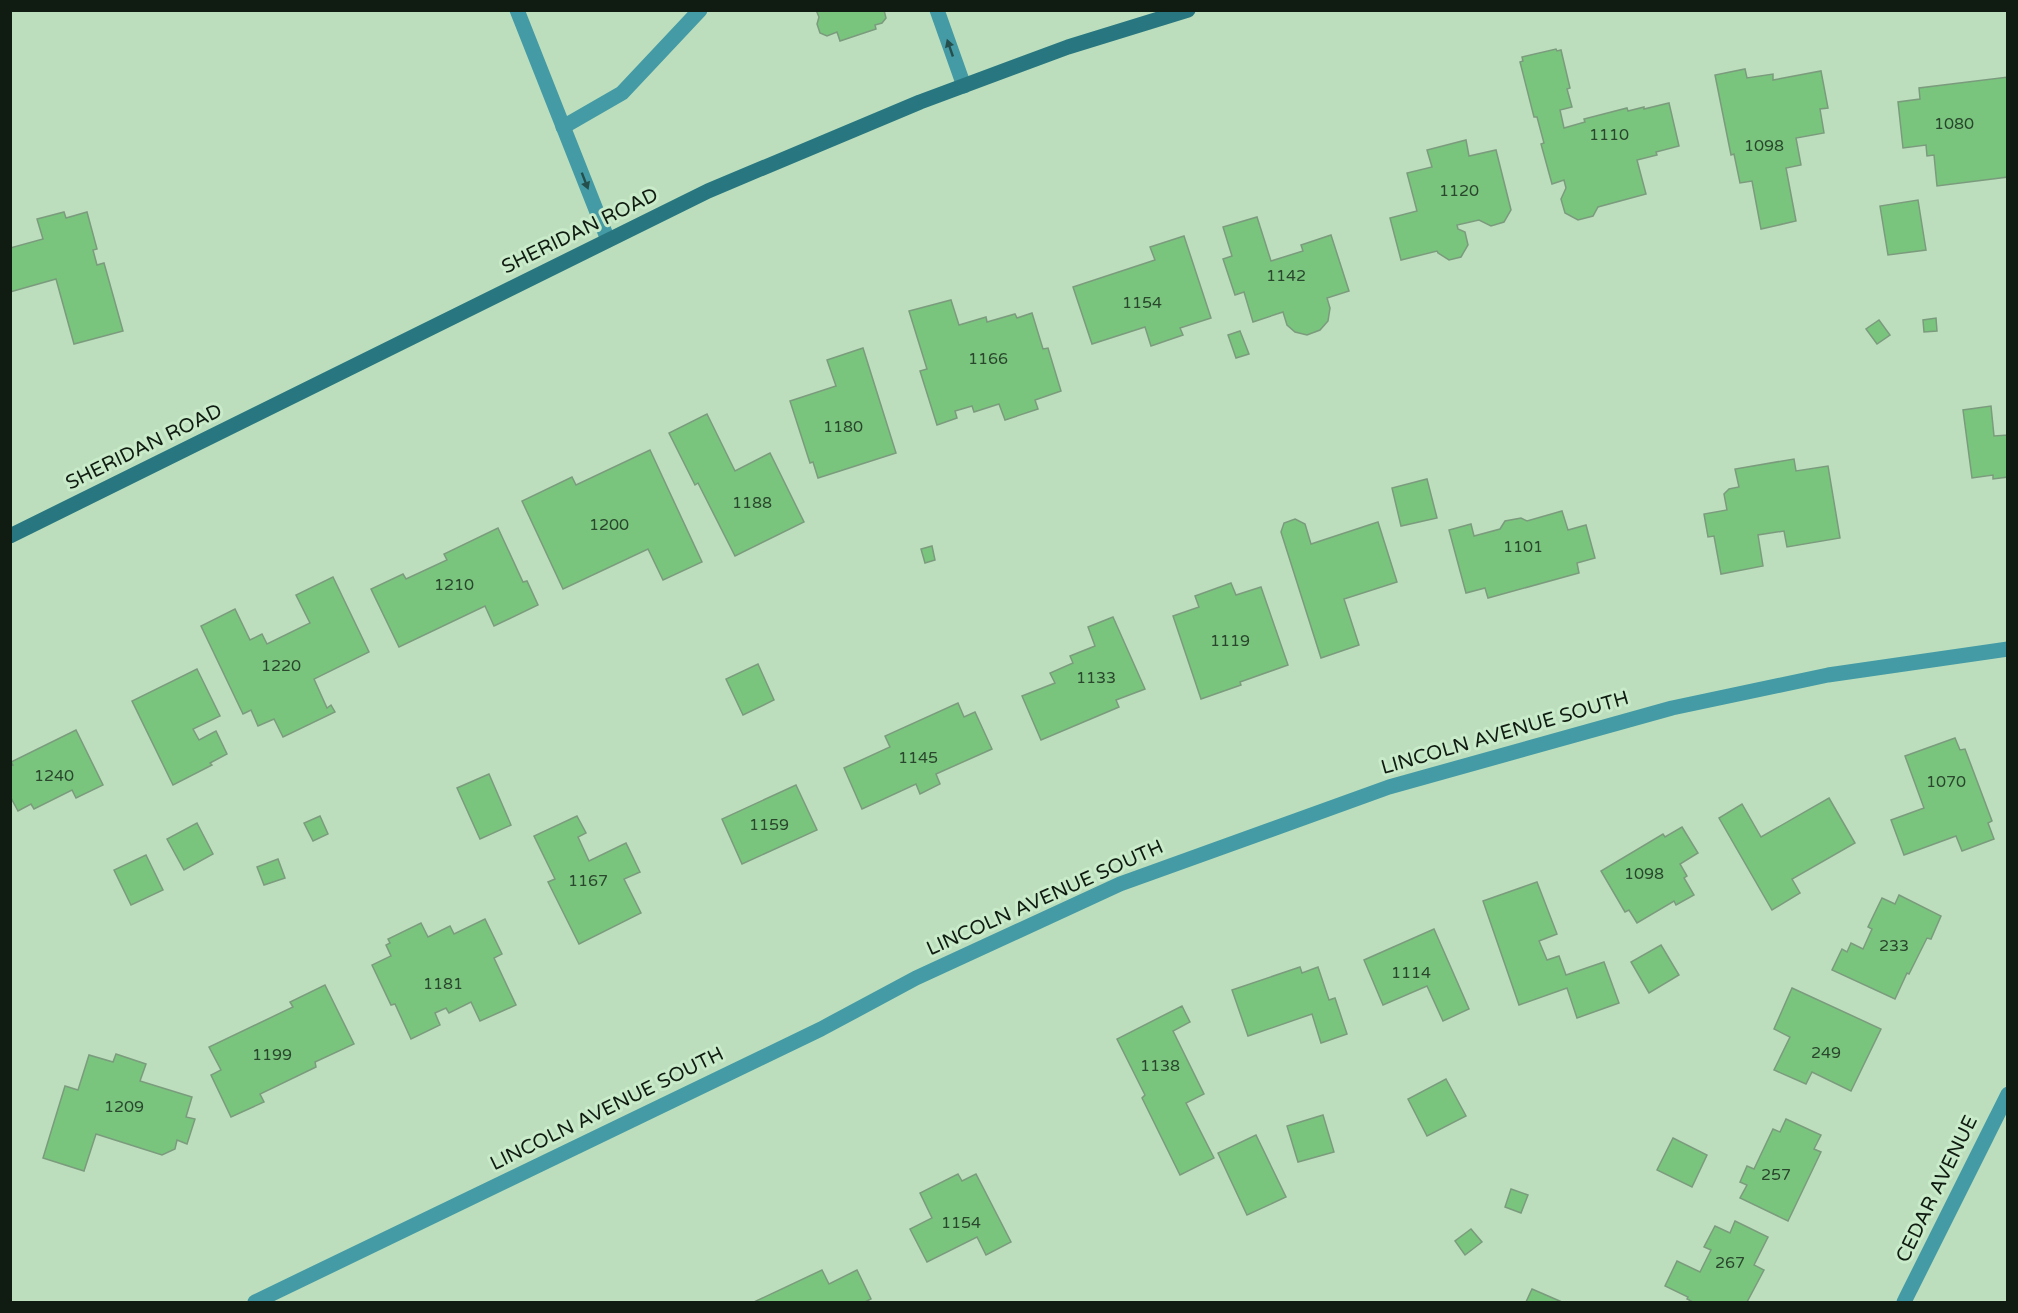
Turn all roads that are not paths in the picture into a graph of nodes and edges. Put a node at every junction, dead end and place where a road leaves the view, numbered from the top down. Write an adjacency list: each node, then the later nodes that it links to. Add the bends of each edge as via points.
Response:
1 (517, 10): 6 (street)
2 (700, 10): 6 (street, via 622,93)
3 (937, 10): 5 (street, one-way to 3)
4 (1188, 10): 5 (street, SHERIDAN ROAD, via 1068,47)
5 (964, 86): 7 (street, SHERIDAN ROAD, via 708,191)
6 (563, 127): 7 (street, one-way to 7)
7 (608, 240): 8 (street, SHERIDAN ROAD)
8 (10, 536)
9 (2007, 649): 11 (street, LINCOLN AVENUE SOUTH, via 1828,675 1672,708 1389,787 1119,884 916,978 821,1029)
10 (2007, 1094): 12 (street, CEDAR AVENUE)
11 (255, 1302)
12 (1904, 1302)

